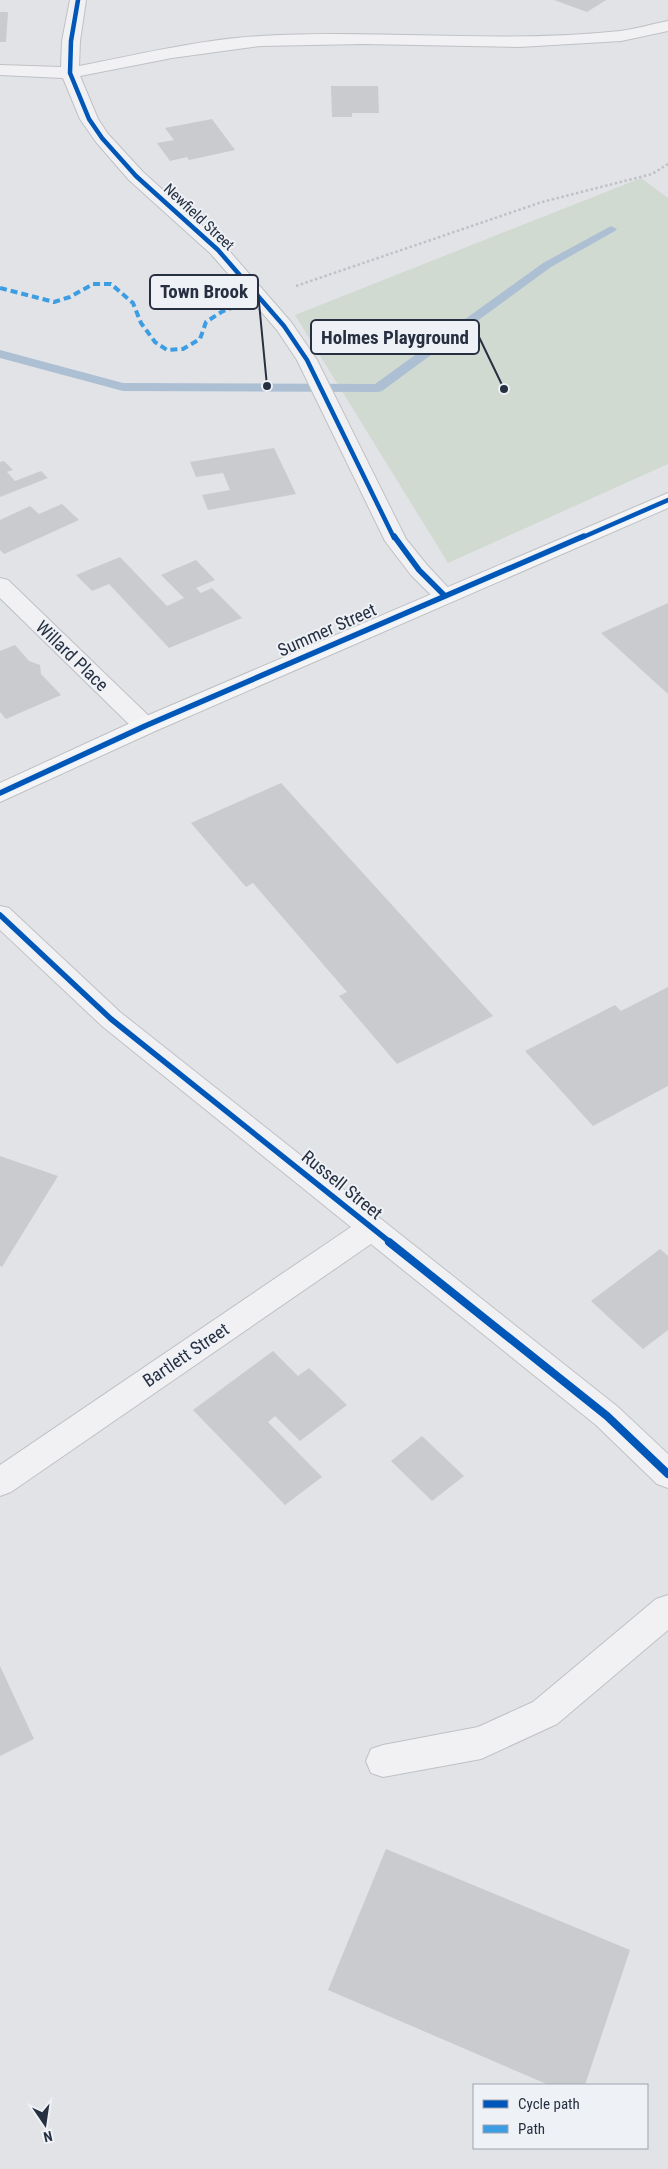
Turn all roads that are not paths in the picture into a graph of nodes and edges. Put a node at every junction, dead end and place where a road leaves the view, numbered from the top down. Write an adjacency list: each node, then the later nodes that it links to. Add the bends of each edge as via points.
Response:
1 (78, 0): 4 (street, Newfield Street)
2 (668, 26): 4 (street, via 621,36 537,42 260,41 172,53)
3 (0, 70): 4 (street)
4 (70, 73): 7 (street, Newfield Street, via 89,119 108,144 136,176 218,250 284,326 307,360 396,541)
5 (668, 500): 7 (main road, Summer Street)
6 (0, 585): 8 (street, Willard Place)
7 (444, 595): 8 (main road, Summer Street)
8 (145, 726): 9 (main road, Summer Street)
9 (0, 793)
10 (0, 915): 11 (street, Russell Street, via 111,1019)
11 (372, 1228): 12 (street, Russell Street, via 607,1416); 13 (street, Bartlett Street)
12 (668, 1474)
13 (0, 1482)
14 (668, 1610): 15 (street, via 545,1713 481,1743)
15 (383, 1762)

